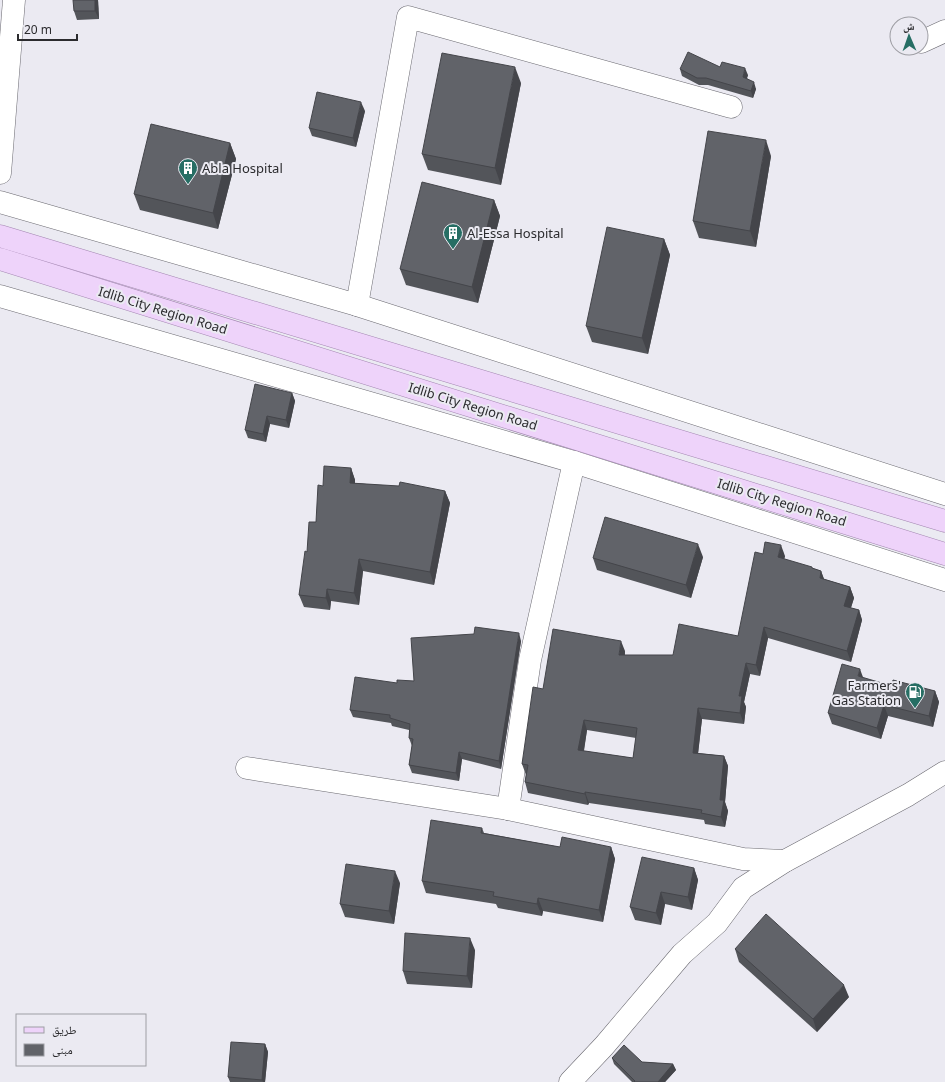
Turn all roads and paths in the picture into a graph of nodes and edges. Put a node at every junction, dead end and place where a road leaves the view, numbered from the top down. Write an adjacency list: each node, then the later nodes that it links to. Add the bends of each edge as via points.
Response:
1 (14, 0): 5 (street)
2 (945, 31): 3 (street)
3 (929, 38)
4 (731, 107): 10 (street, via 408,17)
5 (0, 173)
6 (0, 202): 10 (street)
7 (0, 236): 13 (main road, Idlib City Region Road)
8 (0, 259): 14 (main road, Idlib City Region Road)
9 (0, 296): 11 (street)
10 (357, 305): 12 (street)
11 (574, 462): 15 (street); 18 (street, via 530,660)
12 (945, 494)
13 (945, 521)
14 (945, 554)
15 (945, 580)
16 (247, 768): 18 (street)
17 (945, 772): 19 (street, via 908,795)
18 (508, 809): 19 (street, via 743,859)
19 (785, 861): 20 (street, via 743,888 717,923 682,954)
20 (570, 1082)

